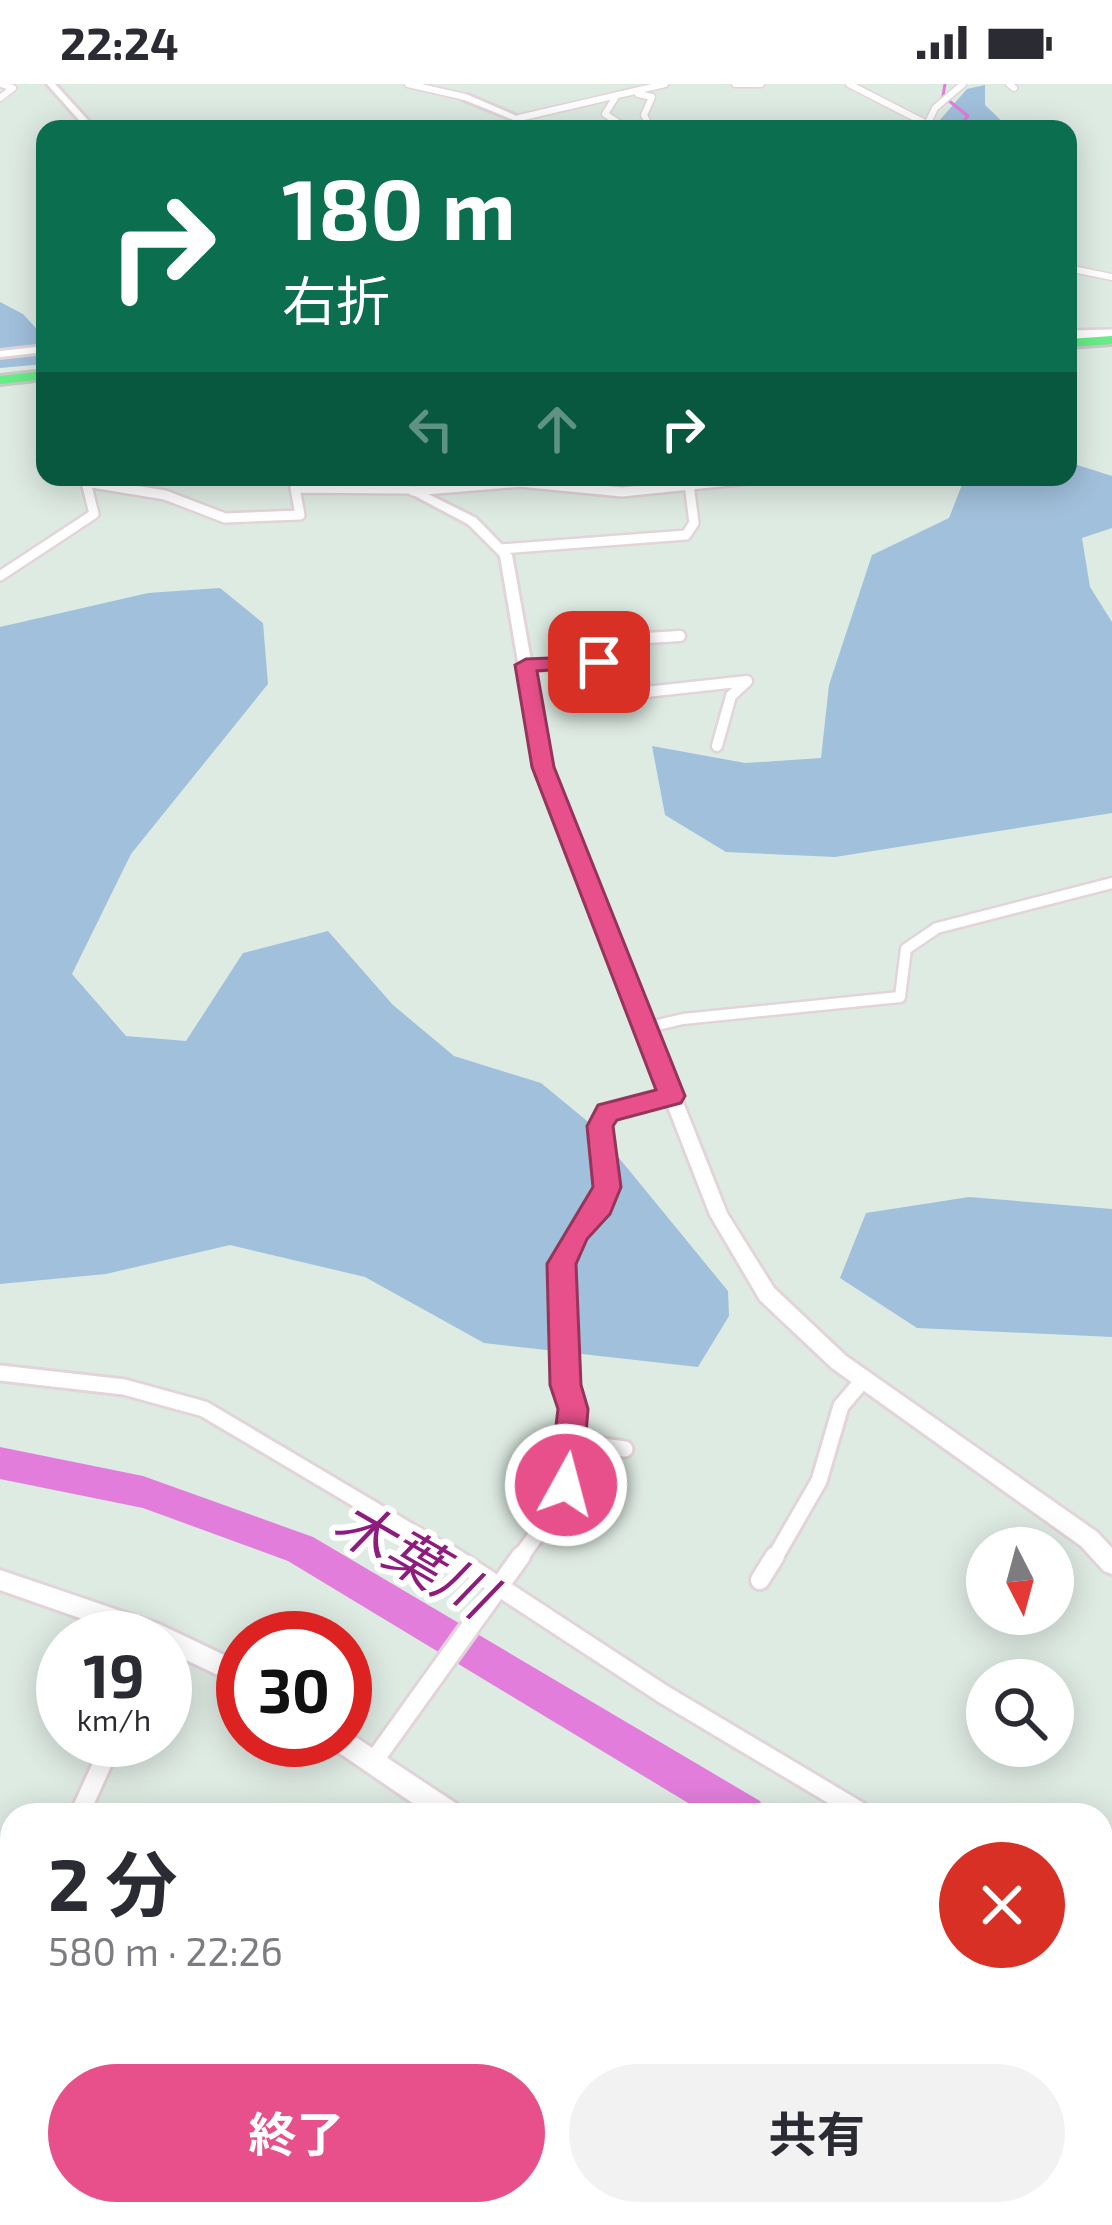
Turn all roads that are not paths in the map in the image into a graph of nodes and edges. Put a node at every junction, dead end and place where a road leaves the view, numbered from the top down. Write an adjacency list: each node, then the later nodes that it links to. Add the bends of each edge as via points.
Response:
1 (1, 84): 11 (street, via 13,88)
2 (51, 84): 14 (street)
3 (408, 84): 12 (street)
4 (663, 84): 9 (street)
5 (735, 84): 6 (street)
6 (760, 84)
7 (849, 84): 18 (street)
8 (963, 84): 19 (street)
9 (633, 93): 10 (street); 17 (street, via 652,97)
10 (617, 95): 13 (street); 16 (street, via 605,115)
11 (0, 98)
12 (461, 98): 13 (street)
13 (519, 118): 15 (street)
14 (84, 120)
15 (523, 120)
16 (613, 120)
17 (646, 120)
18 (913, 120)
19 (929, 120)
20 (1077, 270): 21 (street)
21 (1112, 277)
22 (1112, 340): 23 (highway)
23 (1077, 342)
24 (36, 350): 25 (street)
25 (0, 354)
26 (36, 376): 27 (highway)
27 (0, 380)
28 (88, 486): 36 (street, via 94,514)
29 (110, 486): 30 (street, via 247,520 300,515 295,488)
30 (348, 486)
31 (406, 486): 35 (street, via 472,521)
32 (560, 486): 33 (street)
33 (672, 486)
34 (688, 486): 35 (street, via 694,524 686,535)
35 (500, 549): 39 (street)
36 (0, 576)
37 (680, 636): 38 (street, via 630,639)
38 (636, 660): 39 (street); 40 (street, via 646,692 747,681 731,696)
39 (526, 665): 42 (street, via 543,767)
40 (717, 746)
41 (1112, 883): 42 (street, via 937,928 906,949 900,997)
42 (645, 1028): 43 (street)
43 (672, 1096): 45 (street, via 718,1215 767,1294); 46 (street, via 608,1112 600,1126 607,1187 561,1264)
44 (0, 1373): 51 (street, via 124,1388 204,1409)
45 (864, 1378): 48 (street, via 1089,1539); 50 (street, via 841,1401 820,1480)
46 (573, 1442): 47 (street); 51 (street, via 566,1485)
47 (625, 1450)
48 (1112, 1564)
49 (0, 1580): 52 (street)
50 (760, 1580)
51 (500, 1585): 53 (street); 57 (street)
52 (87, 1611)
53 (373, 1762): 56 (street)
54 (100, 1767): 55 (street)
55 (85, 1803)
56 (433, 1803)
57 (846, 1803)

